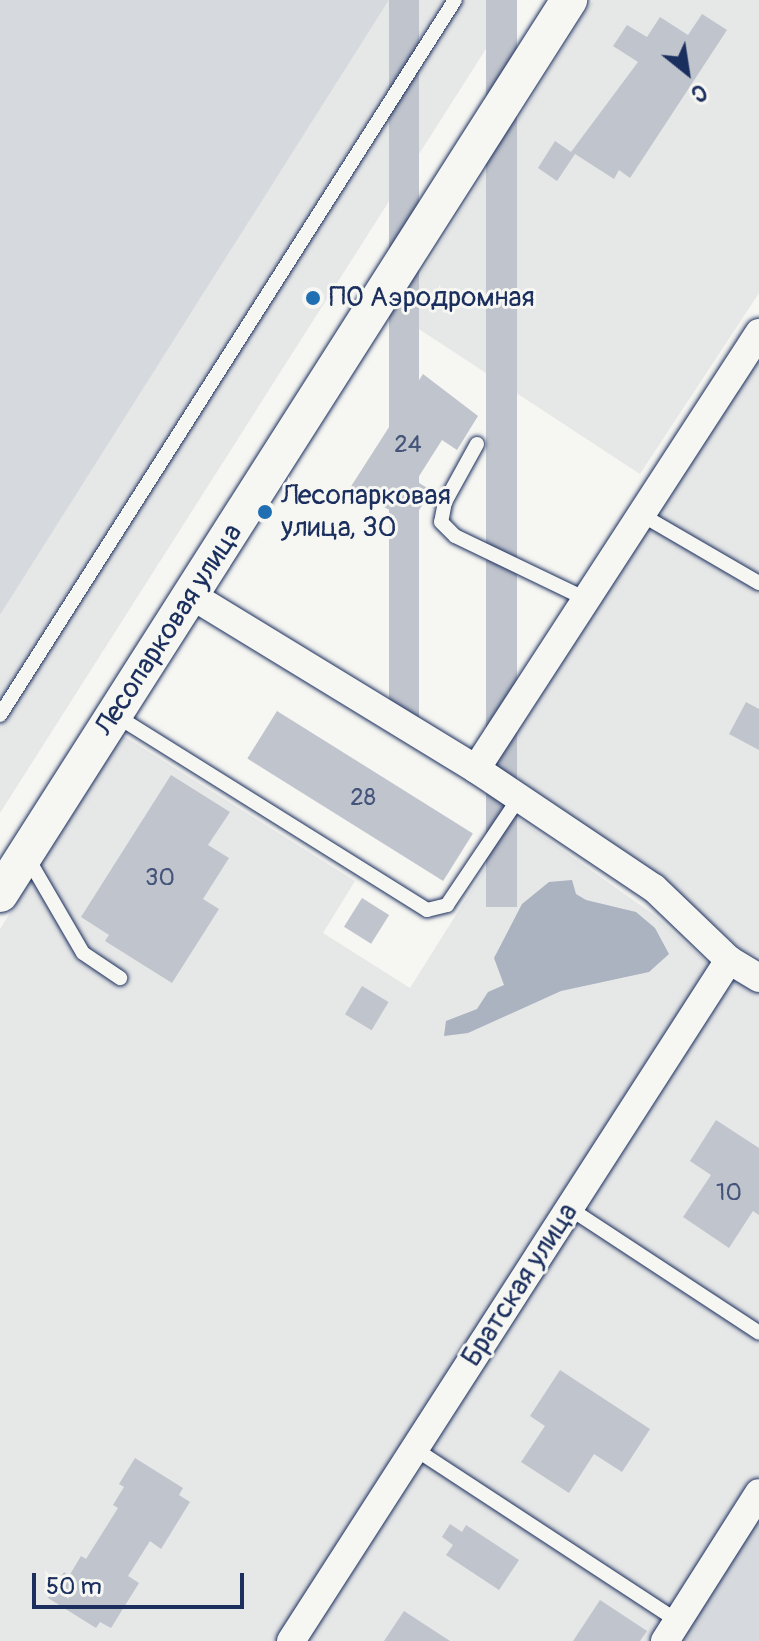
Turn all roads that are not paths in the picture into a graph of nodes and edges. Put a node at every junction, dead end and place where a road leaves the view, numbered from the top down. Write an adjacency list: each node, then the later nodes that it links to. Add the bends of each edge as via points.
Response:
1 (455, 0): 10 (lane)
2 (569, 0): 7 (street, Лесопарковая улица)
3 (758, 337): 5 (street)
4 (477, 444): 8 (lane, via 445,502 441,522 455,536)
5 (642, 515): 6 (lane); 8 (street)
6 (759, 583)
7 (191, 595): 9 (street, Лесопарковая улица); 11 (street)
8 (586, 599): 11 (street)
9 (114, 714): 12 (lane, via 427,910 447,905); 13 (street, Лесопарковая улица)
10 (0, 715)
11 (476, 769): 12 (street)
12 (519, 798): 15 (street, via 654,888)
13 (25, 854): 14 (street, Лесопарковая улица); 16 (lane, via 83,953)
14 (0, 894)
15 (729, 960): 17 (street); 18 (street, Братская улица)
16 (120, 978)
17 (759, 978)
18 (569, 1208): 19 (lane); 20 (street, Братская улица)
19 (759, 1333)
20 (415, 1449): 22 (lane); 23 (street, Братская улица)
21 (759, 1493): 22 (street)
22 (672, 1631)
23 (291, 1641)

